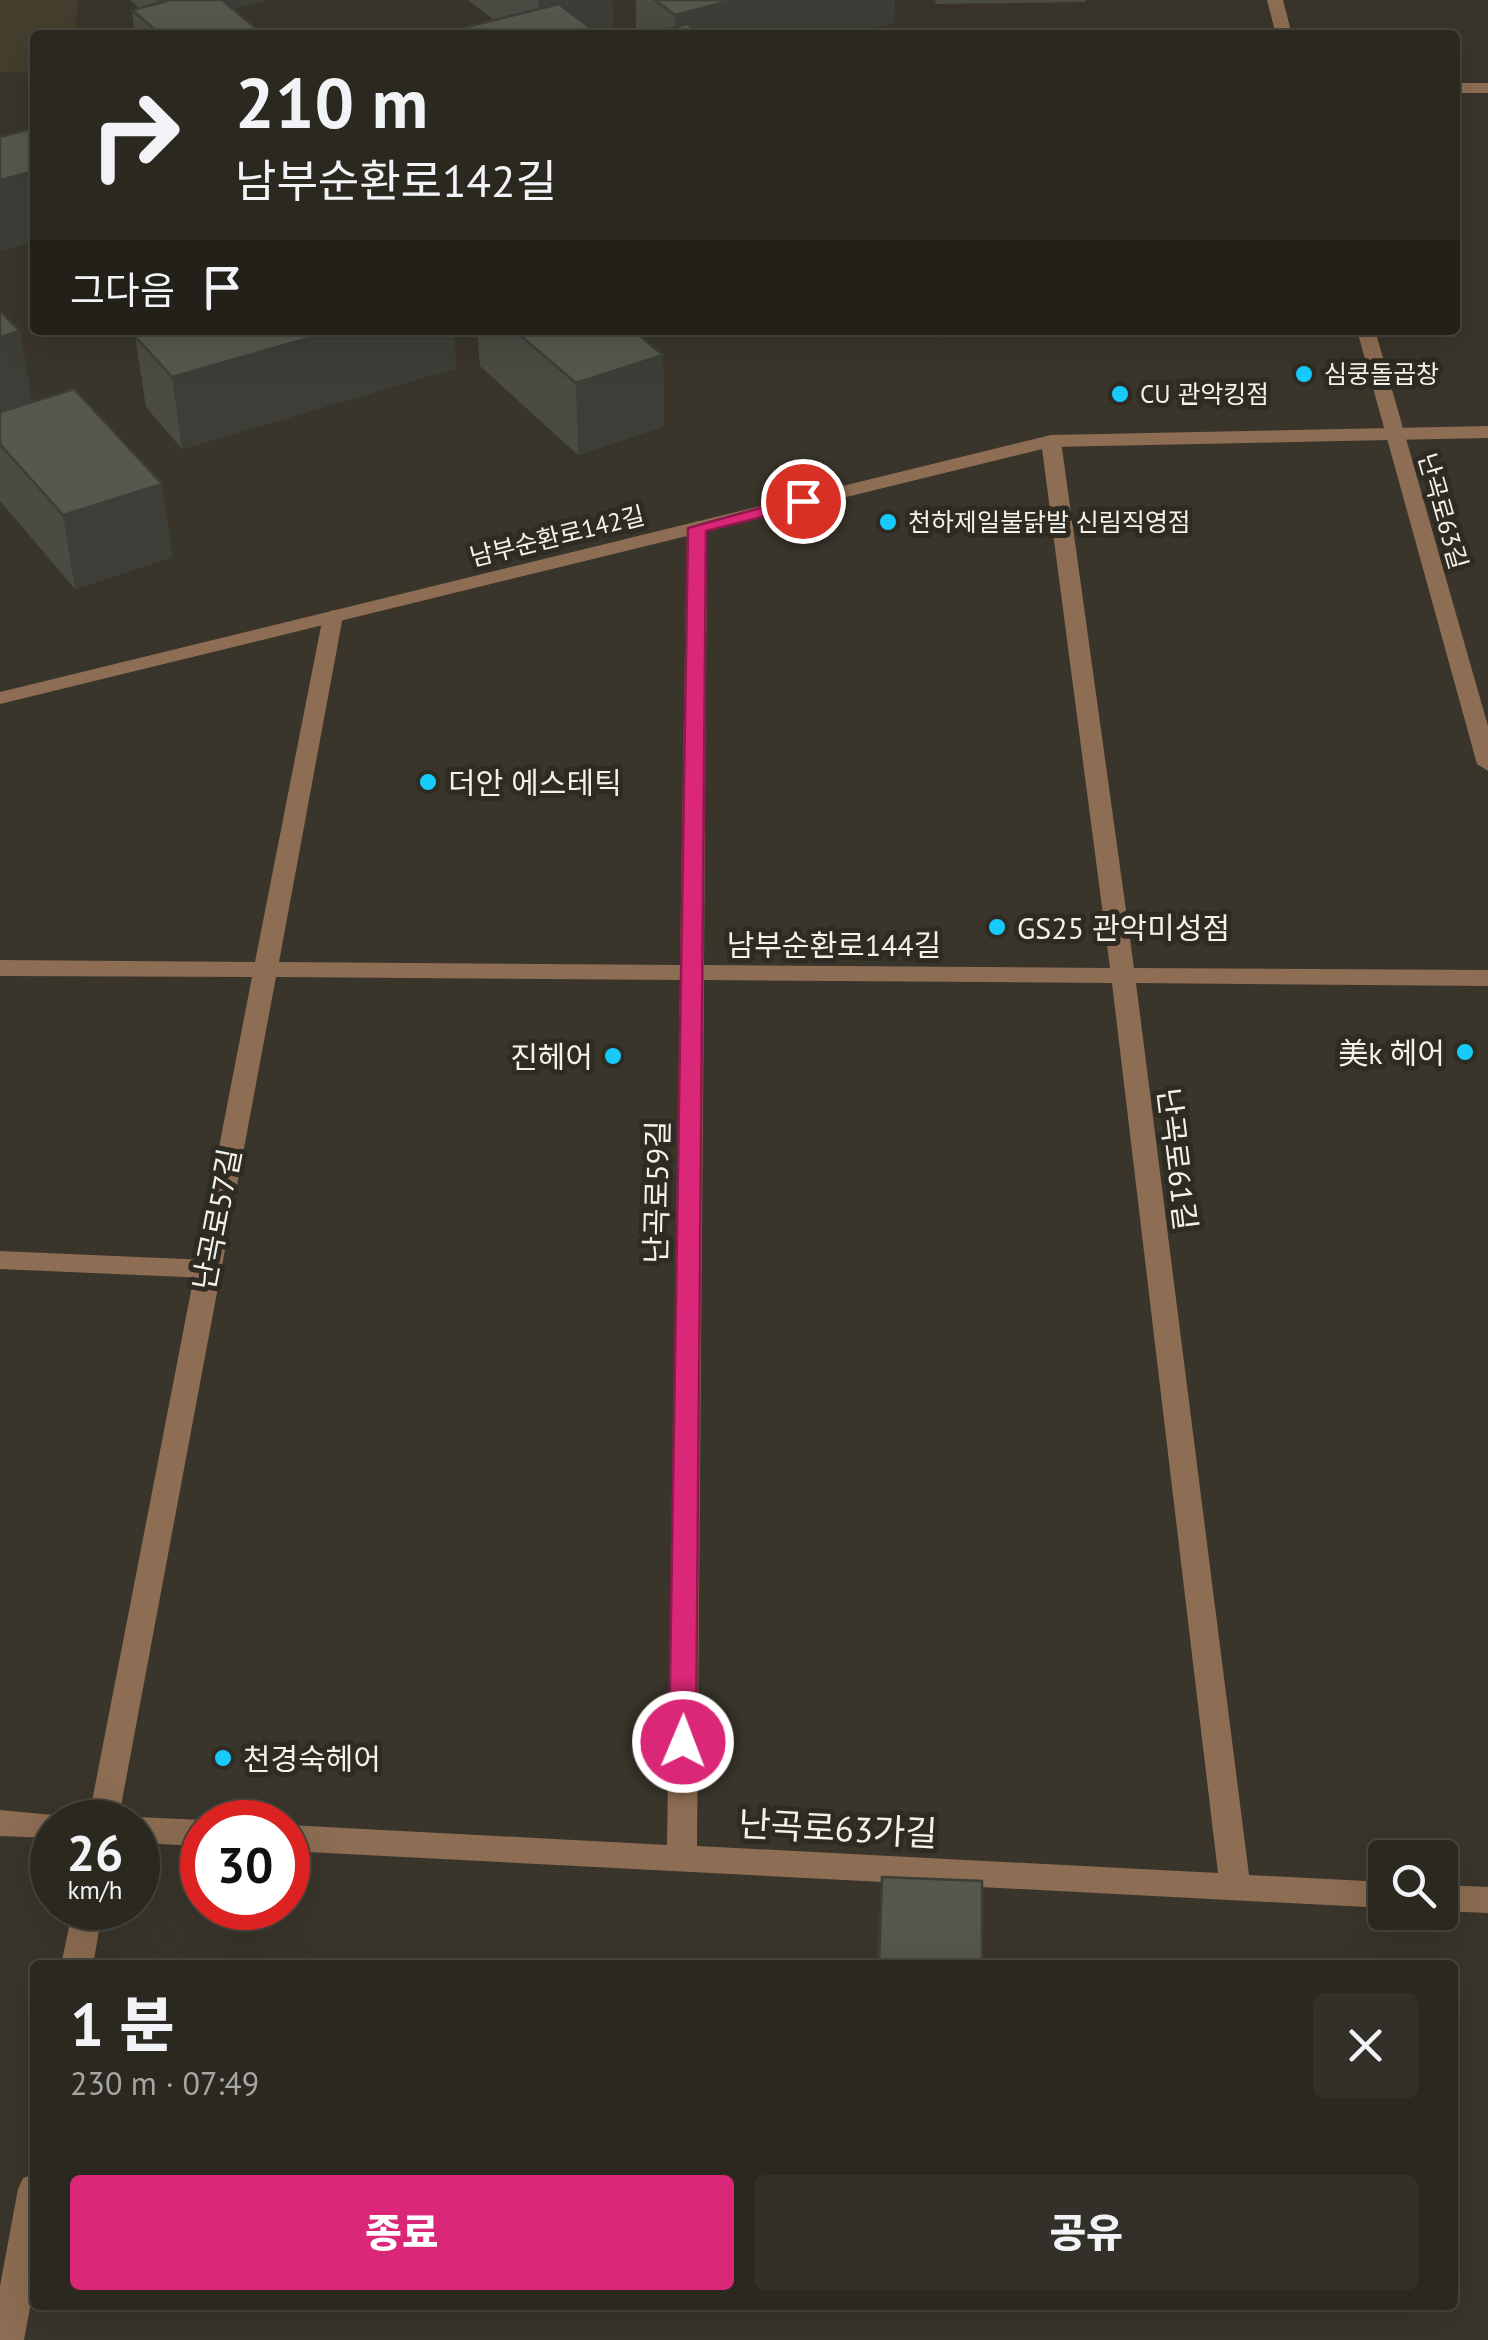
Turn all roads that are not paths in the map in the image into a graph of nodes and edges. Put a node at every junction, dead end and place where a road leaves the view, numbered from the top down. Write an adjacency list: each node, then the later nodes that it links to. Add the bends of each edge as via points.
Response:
1 (1274, 0): 2 (street)
2 (1283, 30)
3 (1460, 88): 4 (street)
4 (1488, 88)
5 (1367, 335): 6 (street, 난곡로63길)
6 (1395, 432): 7 (street, 남부순환로142길); 8 (street, 남부순환로142길); 12 (street, 난곡로63길)
7 (1488, 432)
8 (1052, 440): 9 (street, 남부순환로142길); 16 (street, 난곡로61길)
9 (697, 528): 10 (street, 남부순환로142길); 15 (street, 난곡로59길)
10 (334, 616): 11 (street, 남부순환로142길); 14 (street, 난곡로57길)
11 (0, 698)
12 (1488, 764)
13 (0, 968): 14 (street, 남부순환로144길)
14 (264, 970): 15 (street, 남부순환로144길); 19 (street, 난곡로57길)
15 (691, 973): 16 (street, 남부순환로144길); 24 (street, 난곡로59길)
16 (1123, 976): 17 (street, 남부순환로144길); 25 (street, 난곡로61길)
17 (1488, 978)
18 (0, 1260): 19 (street)
19 (207, 1269): 20 (street, 난곡로57길)
20 (107, 1800)
21 (0, 1822): 22 (street)
22 (30, 1824)
23 (310, 1839): 24 (street, 난곡로63가길)
24 (682, 1858): 25 (street, 난곡로63가길)
25 (1235, 1887): 26 (street, 난곡로63가길)
26 (1368, 1894)
27 (1458, 1899): 28 (street)
28 (1488, 1900)
29 (84, 1930): 30 (street)
30 (78, 1960)
31 (30, 2216): 32 (street)
32 (7, 2340)

